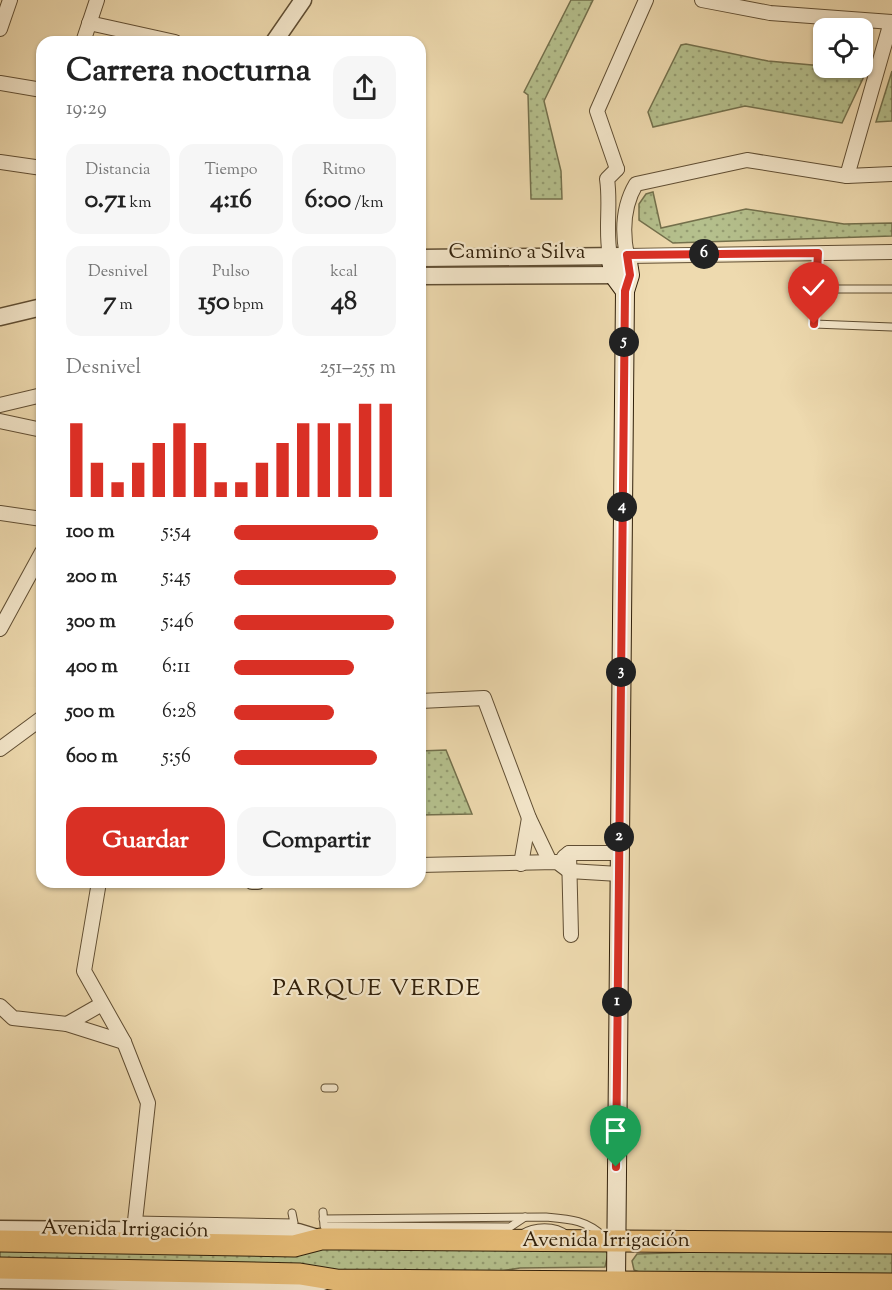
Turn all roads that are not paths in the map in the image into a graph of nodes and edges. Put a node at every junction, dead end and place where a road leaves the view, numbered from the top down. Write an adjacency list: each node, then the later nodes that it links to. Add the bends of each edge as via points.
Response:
1 (10, 0): 8 (street)
2 (97, 0): 7 (street)
3 (303, 0): 11 (street)
4 (646, 0): 16 (street, via 597,111)
5 (702, 0): 6 (street, via 770,14)
6 (891, 22): 18 (street)
7 (89, 23): 9 (street); 10 (street)
8 (0, 29)
9 (85, 36)
10 (148, 36)
11 (278, 36)
12 (0, 83): 13 (street)
13 (36, 89)
14 (0, 162): 15 (street)
15 (36, 167)
16 (617, 170): 19 (street, via 630,172); 20 (street, via 608,179)
17 (892, 174): 18 (street)
18 (847, 176): 19 (street, via 747,160)
19 (633, 190): 20 (street, via 618,198); 23 (street)
20 (609, 192): 23 (street, via 606,224)
21 (892, 252): 22 (street)
22 (818, 253): 23 (street); 29 (lane)
23 (619, 256): 24 (street); 28 (main road)
24 (494, 257): 25 (street); 26 (street)
25 (426, 258)
26 (494, 275): 27 (street, Camino a Silva); 28 (street, Camino a Silva)
27 (426, 276)
28 (623, 281): 47 (main road)
29 (816, 289): 30 (lane); 33 (lane, via 814,324)
30 (892, 289)
31 (36, 308): 32 (street)
32 (0, 317)
33 (892, 327)
34 (36, 396): 35 (street)
35 (0, 405)
36 (0, 421): 37 (street)
37 (36, 429)
38 (0, 513): 39 (street)
39 (36, 518)
40 (36, 561): 41 (street)
41 (7, 602): 42 (street)
42 (0, 629)
43 (426, 701): 46 (street, via 484,698)
44 (36, 722): 45 (street)
45 (0, 749)
46 (529, 818): 48 (street); 50 (street)
47 (619, 853): 50 (street, via 569,853); 51 (main road)
48 (521, 864): 49 (street); 50 (street)
49 (426, 865)
50 (558, 865): 51 (street); 53 (street)
51 (619, 874): 65 (main road)
52 (98, 888): 54 (street, via 84,971)
53 (571, 935)
54 (102, 1004): 56 (street); 57 (street)
55 (0, 1006): 56 (street, via 13,1018)
56 (67, 1024): 57 (street)
57 (124, 1042): 62 (street, via 147,1103)
58 (325, 1088): 59 (lane)
59 (334, 1088)
60 (292, 1213): 62 (lane, via 294,1222)
61 (328, 1221): 62 (street, Avenida Irrigación, via 298,1232); 64 (main road, Avenida Irrigación, via 294,1246); 65 (main road, Avenida Irrigación, via 513,1240); 65 (lane, via 525,1217 577,1220)
62 (135, 1225): 63 (street, Avenida Irrigación)
63 (0, 1229)
64 (0, 1241)
65 (612, 1241): 66 (main road, Avenida Irrigación); 71 (main road)
66 (892, 1243)
67 (0, 1268): 69 (main road, Avenida Irrigación, via 300,1274)
68 (0, 1280): 72 (street, Avenida Irrigación)
69 (337, 1280): 71 (main road, Avenida Irrigación); 72 (street, Avenida Irrigación)
70 (892, 1284): 71 (main road, Avenida Irrigación)
71 (616, 1286)
72 (257, 1287)

